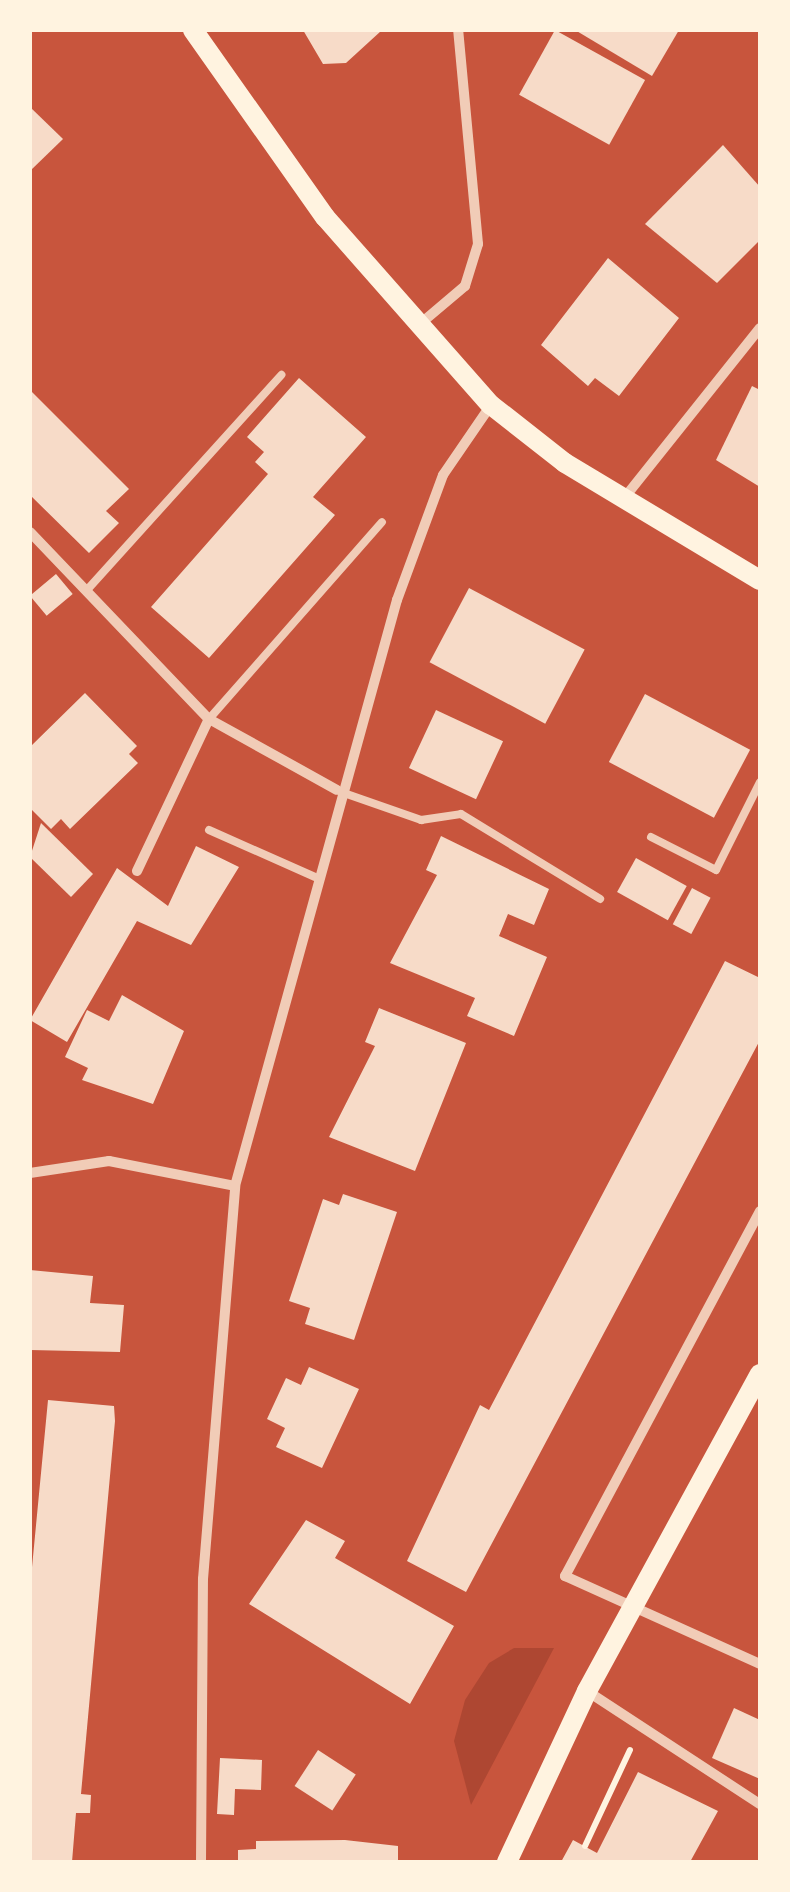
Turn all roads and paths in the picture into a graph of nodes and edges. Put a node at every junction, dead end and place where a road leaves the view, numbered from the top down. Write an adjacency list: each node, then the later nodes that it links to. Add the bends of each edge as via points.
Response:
1 (192, 30): 3 (main road)
2 (458, 30): 3 (street, via 478,244 466,286)
3 (416, 327): 6 (main road)
4 (760, 328): 7 (street)
5 (281, 375): 11 (lane)
6 (491, 405): 7 (main road); 14 (street, via 443,474)
7 (625, 497): 10 (main road)
8 (382, 522): 12 (lane)
9 (30, 532): 11 (street)
10 (760, 580)
11 (87, 590): 12 (street)
12 (208, 719): 14 (street); 17 (street)
13 (760, 782): 16 (lane, via 716,870)
14 (337, 790): 18 (street); 19 (lane, via 422,820 462,814)
15 (209, 830): 18 (lane)
16 (651, 837)
17 (137, 870)
18 (315, 877): 21 (street)
19 (600, 899)
20 (30, 1173): 21 (street, via 109,1161)
21 (235, 1186): 30 (street, via 203,1579)
22 (760, 1211): 24 (street, via 565,1576)
23 (760, 1374): 24 (main road)
24 (633, 1606): 25 (street); 26 (main road)
25 (760, 1664)
26 (587, 1691): 28 (street); 31 (main road)
27 (624, 1762): 29 (path)
28 (760, 1804)
29 (585, 1846)
30 (201, 1862)
31 (507, 1862)

